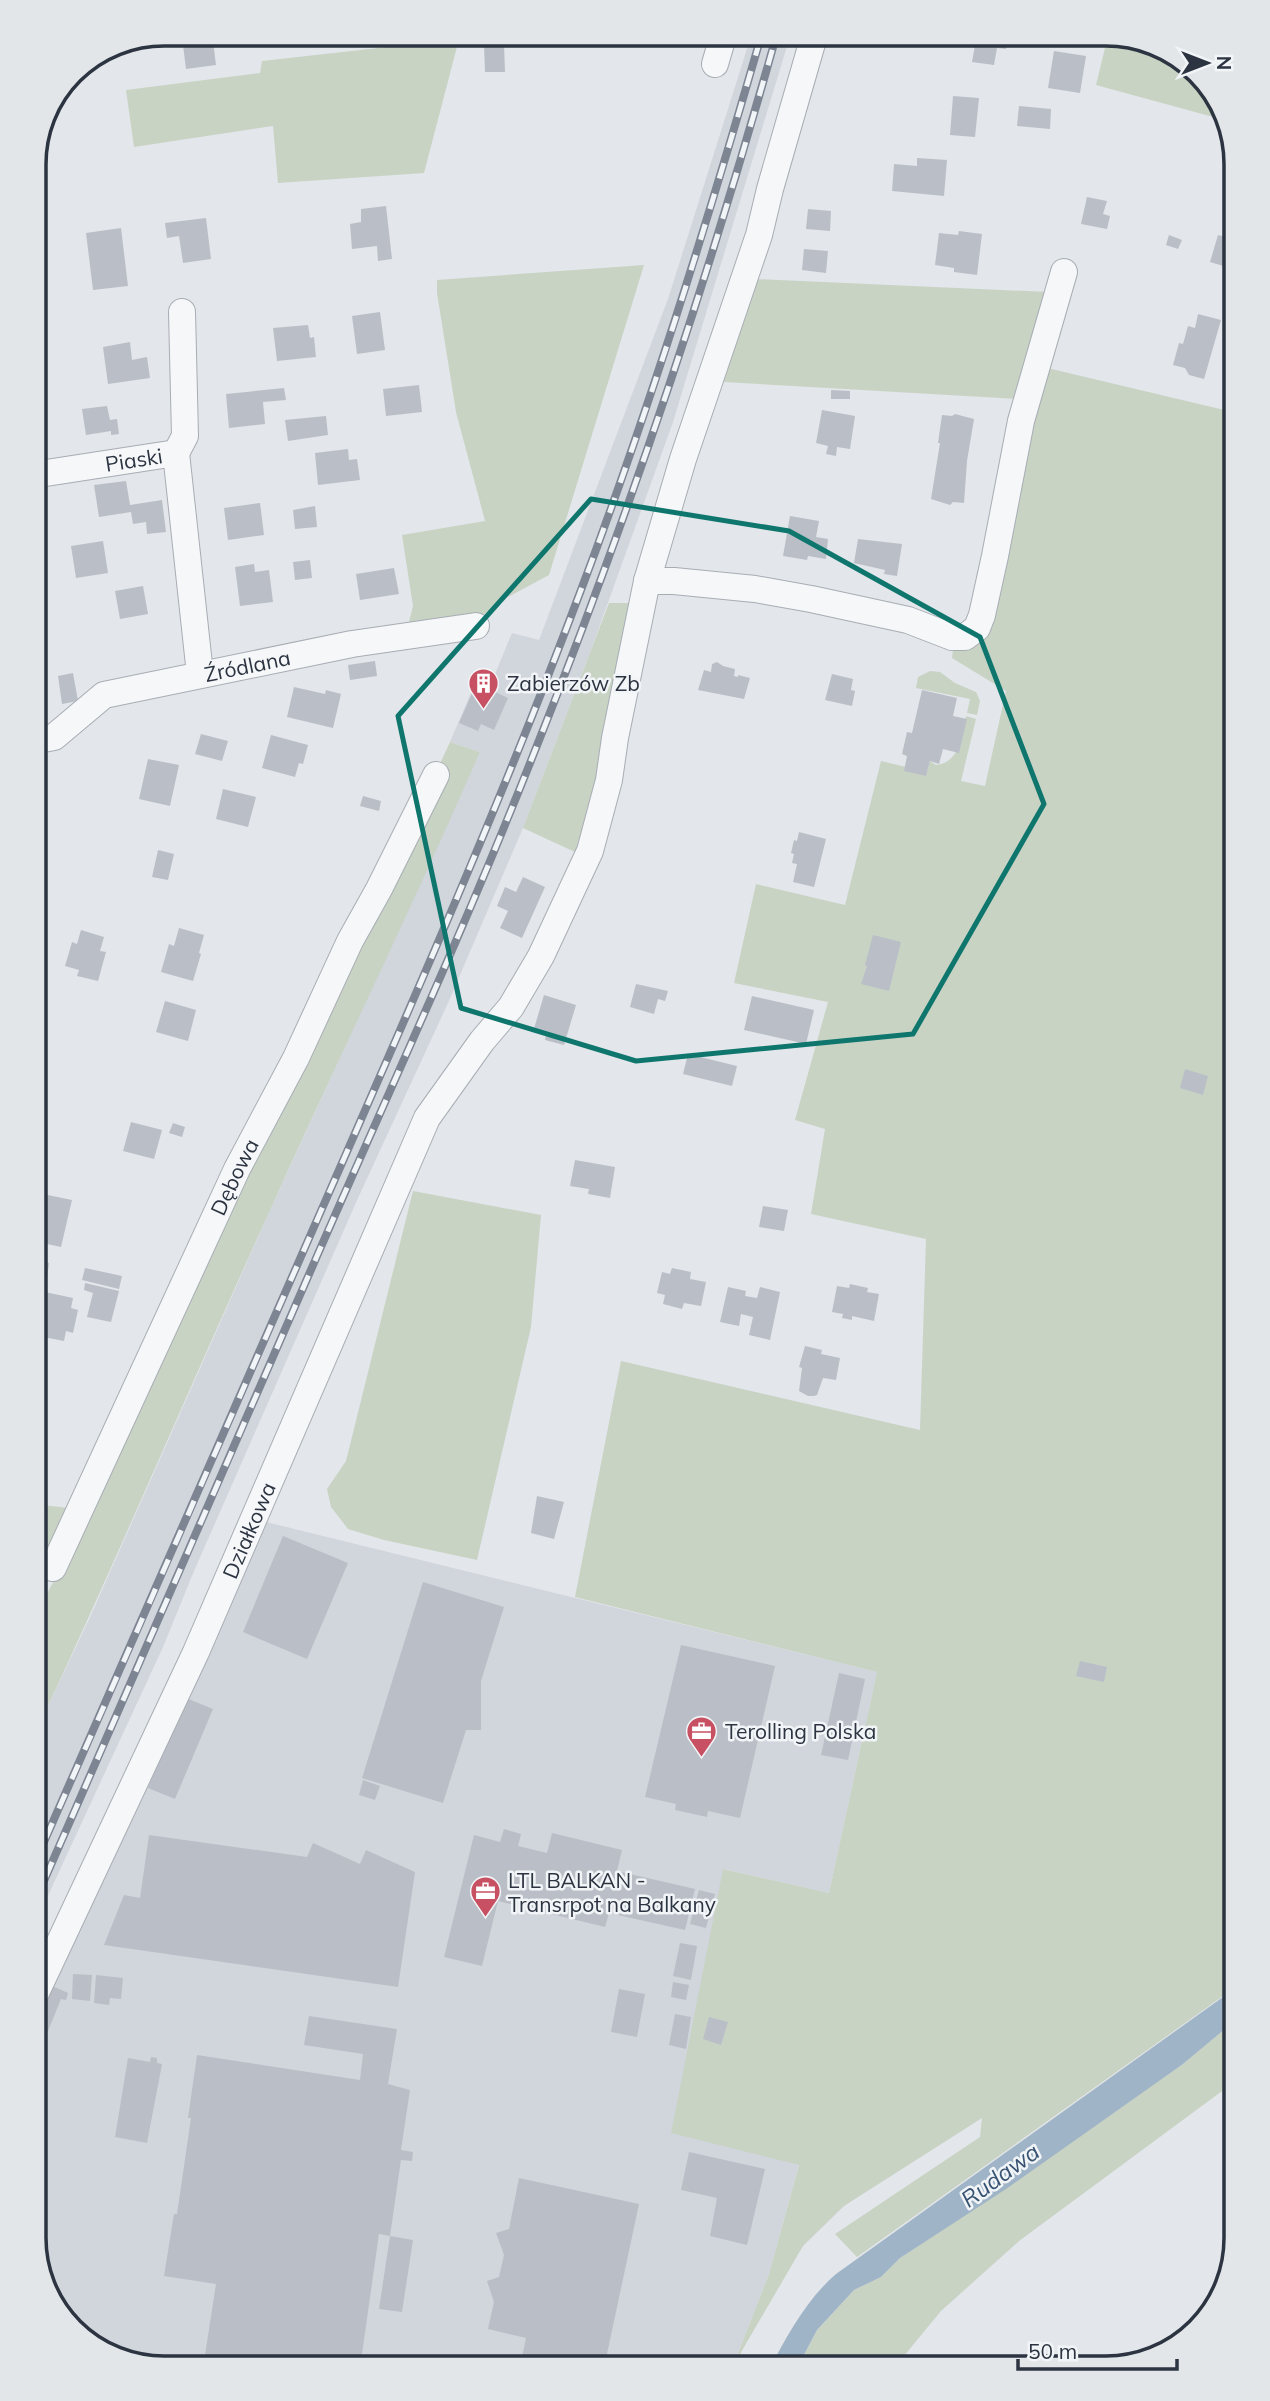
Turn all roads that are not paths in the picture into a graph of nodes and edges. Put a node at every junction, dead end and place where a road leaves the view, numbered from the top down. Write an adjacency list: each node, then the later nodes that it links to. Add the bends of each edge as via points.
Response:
1 (720, 46): 3 (street)
2 (811, 46): 8 (street, Działkowa, via 759,235)
3 (715, 64)
4 (1064, 272): 8 (street, via 1021,421 982,615 977,628 965,637 951,637 908,620 755,589)
5 (182, 312): 6 (street, Piaski, via 185,436)
6 (176, 453): 7 (street, Piaski); 10 (street)
7 (46, 473)
8 (647, 581): 14 (street, Działkowa, via 609,780 590,851 541,956 511,1007 427,1118 196,1652)
9 (476, 626): 10 (street, Źródlana, via 352,644)
10 (200, 674): 11 (street, Źródlana, via 104,695 54,737)
11 (46, 739)
12 (436, 775): 13 (street, Dębowa, via 237,1169 53,1568)
13 (46, 1566)
14 (46, 1971)

